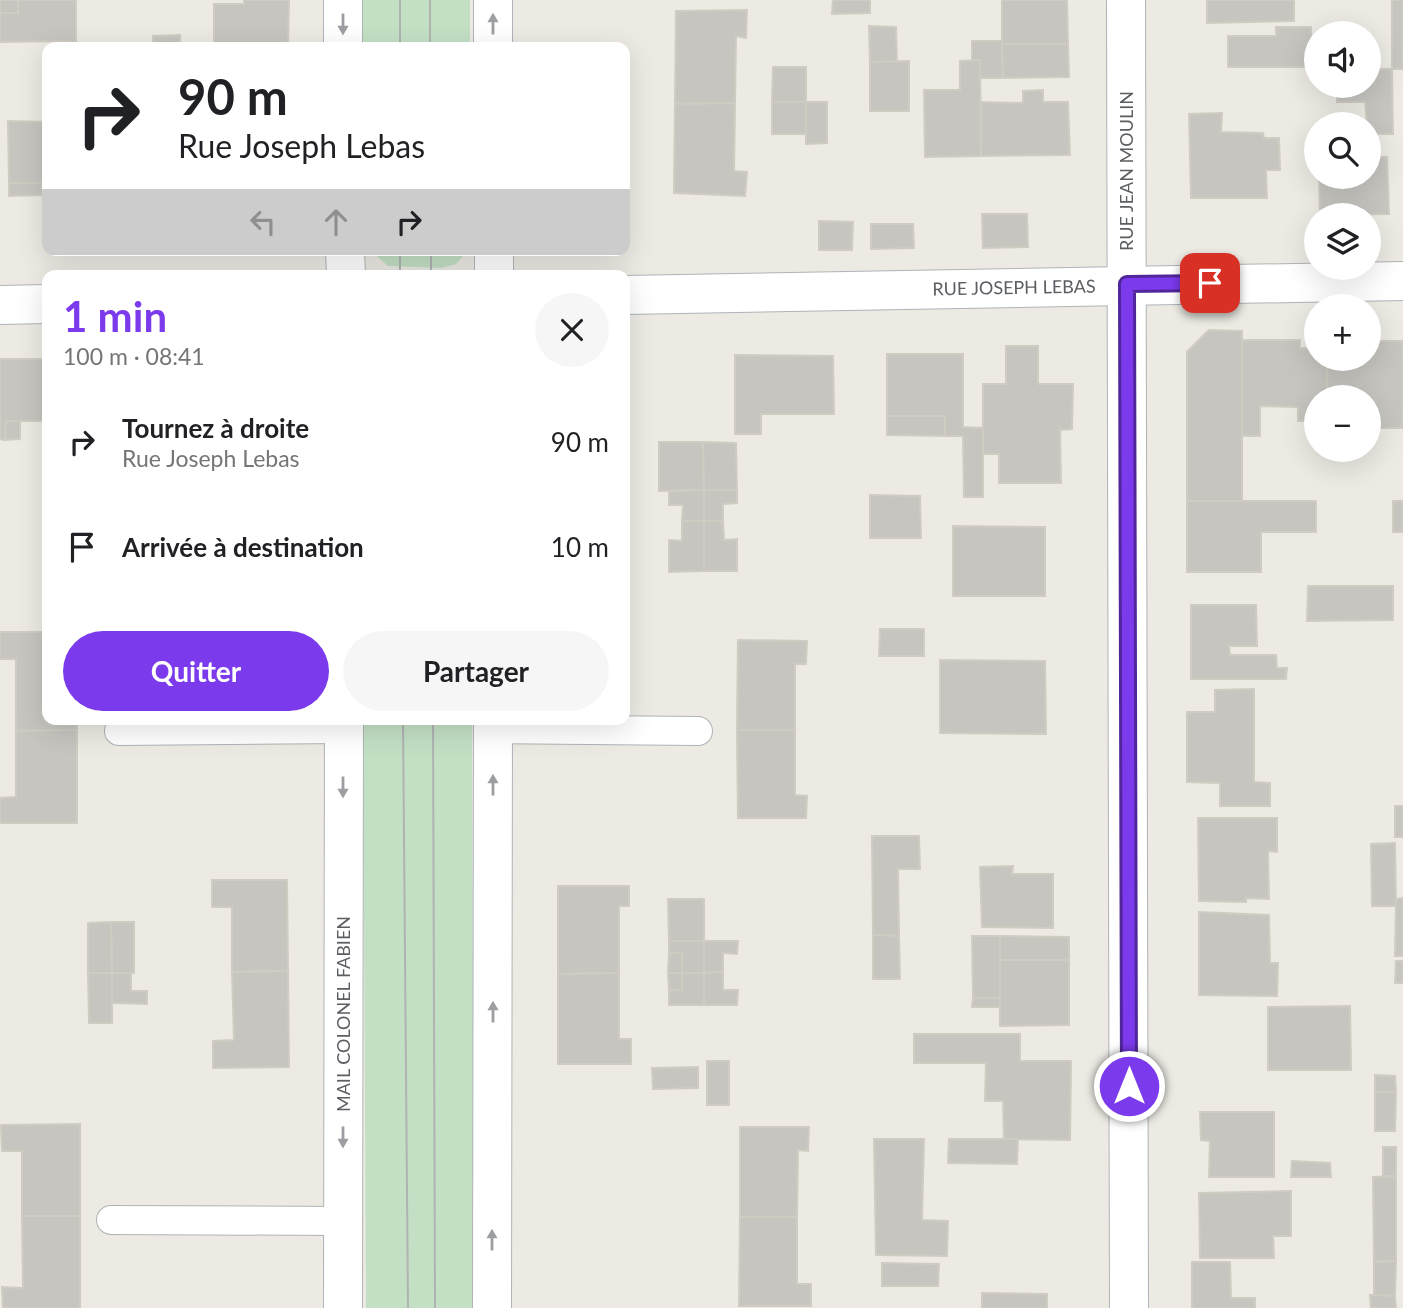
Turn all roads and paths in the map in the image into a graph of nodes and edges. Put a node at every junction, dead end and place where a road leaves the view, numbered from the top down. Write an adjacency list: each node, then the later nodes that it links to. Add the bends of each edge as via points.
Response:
1 (343, 0): 4 (street, one-way to 4)
2 (493, 0): 5 (street, one-way to 2)
3 (1126, 0): 7 (street, RUE JEAN MOULIN)
4 (343, 42)
5 (493, 42)
6 (1403, 281): 7 (street, RUE JOSEPH LEBAS)
7 (1127, 284): 8 (street, RUE JOSEPH LEBAS); 21 (street, RUE JEAN MOULIN)
8 (630, 295)
9 (42, 304): 10 (street)
10 (0, 305)
11 (311, 725): 15 (lane)
12 (343, 725): 18 (street, MAIL COLONEL FABIEN, one-way to 18)
13 (493, 725): 20 (street, one-way to 13)
14 (522, 725): 16 (lane)
15 (119, 731)
16 (698, 731)
17 (111, 1220): 18 (lane)
18 (343, 1221): 19 (street, MAIL COLONEL FABIEN)
19 (343, 1308)
20 (492, 1308)
21 (1129, 1308)

